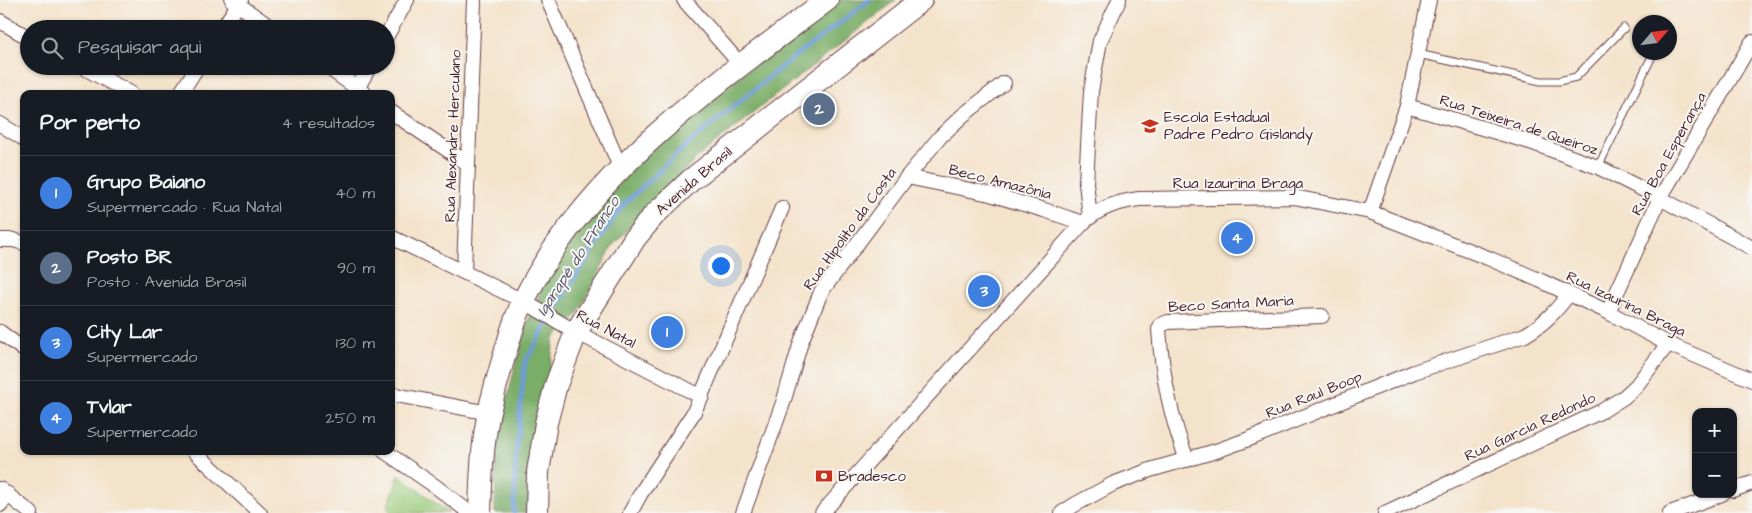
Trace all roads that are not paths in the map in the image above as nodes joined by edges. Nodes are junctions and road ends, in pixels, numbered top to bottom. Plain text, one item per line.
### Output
1 (407, 0) edge
2 (474, 0) edge
3 (548, 0) edge
4 (684, 0) edge
5 (827, 0) edge
6 (921, 0) edge
7 (1119, 0) edge
8 (1429, 0) edge
9 (237, 1) edge
10 (227, 20) edge
11 (261, 20) edge
12 (0, 21) edge
13 (395, 21) edge
14 (1624, 28) dead end
15 (20, 33) edge
16 (1750, 50) edge
17 (1418, 54) junction
18 (1650, 60) edge
19 (741, 65) junction
20 (97, 75) edge
21 (192, 75) edge
22 (337, 75) edge
23 (366, 75) edge
24 (1004, 84) dead end
25 (125, 90) edge
26 (183, 90) edge
27 (356, 90) edge
28 (360, 90) edge
29 (1407, 106) junction
30 (395, 115) edge
31 (0, 124) edge
32 (20, 136) edge
33 (467, 163) junction
34 (1598, 167) junction
35 (621, 168) junction
36 (907, 177) junction
37 (1660, 198) junction
38 (782, 208) dead end
39 (1370, 212) junction
40 (1086, 220) junction
41 (395, 239) edge
42 (0, 240) edge
43 (20, 242) edge
44 (1751, 245) edge
45 (464, 272) junction
46 (1569, 294) junction
47 (529, 305) junction
48 (1608, 312) junction
49 (1322, 316) dead end
50 (568, 327) junction
51 (0, 332) edge
52 (1668, 344) junction
53 (20, 347) edge
54 (1752, 380) edge
55 (395, 395) edge
56 (702, 397) junction
57 (489, 413) junction
58 (198, 455) edge
59 (390, 455) edge
60 (1187, 460) junction
61 (1752, 484) edge
62 (1737, 489) edge
63 (3, 496) edge
64 (1711, 498) edge
65 (31, 513) edge
66 (260, 513) edge
67 (470, 513) edge
68 (480, 513) edge
69 (537, 513) edge
70 (630, 513) edge
71 (743, 513) edge
72 (822, 513) edge
73 (1062, 513) edge
74 (1385, 513) edge
75 (1670, 513) edge

1 - 13 street
2 - 33 street, Rua Alexandre Herculano
3 - 35 street
4 - 19 street
5 - 19 highway
6 - 50 highway, Avenida Brasil
7 - 40 street
8 - 17 street
9 - 10 street
9 - 11 street
12 - 15 street
14 - 17 lane
16 - 37 street, Rua Boa Esperança
17 - 29 street
18 - 34 lane
19 - 35 highway
20 - 25 street
21 - 26 street
22 - 27 street
23 - 28 street
24 - 36 street, Rua Hipolito da Costa
29 - 34 street, Rua Teixeira de Queiroz
29 - 39 street
30 - 33 street
31 - 32 street
33 - 45 street, Rua Alexandre Herculano
34 - 37 street, Rua Teixeira de Queiroz
35 - 47 highway
36 - 40 street, Beco Amazônia
36 - 71 street, Rua Hipolito da Costa
37 - 44 street, Rua Teixeira de Queiroz
37 - 48 street, Rua Boa Esperança
38 - 56 street
39 - 40 street, Rua Izaurina Braga
39 - 46 street, Rua Izaurina Braga
40 - 72 street, Rua Izaurina Braga
41 - 45 street, Rua Natal
42 - 43 street
45 - 47 street, Rua Natal
46 - 48 street, Rua Izaurina Braga
46 - 60 street, Rua Raul Boop
47 - 50 street, Rua Natal
47 - 57 highway
48 - 52 street, Rua Izaurina Braga
49 - 60 street, Beco Santa Maria
50 - 56 street, Rua Natal
50 - 69 highway, Avenida Brasil
51 - 53 street
52 - 54 street, Rua Izaurina Braga
52 - 74 street, Rua Garcia Redondo
55 - 57 street
56 - 70 street
57 - 68 highway
58 - 66 street
59 - 67 street
60 - 73 street, Rua Raul Boop
61 - 62 street
63 - 65 street
64 - 75 street

